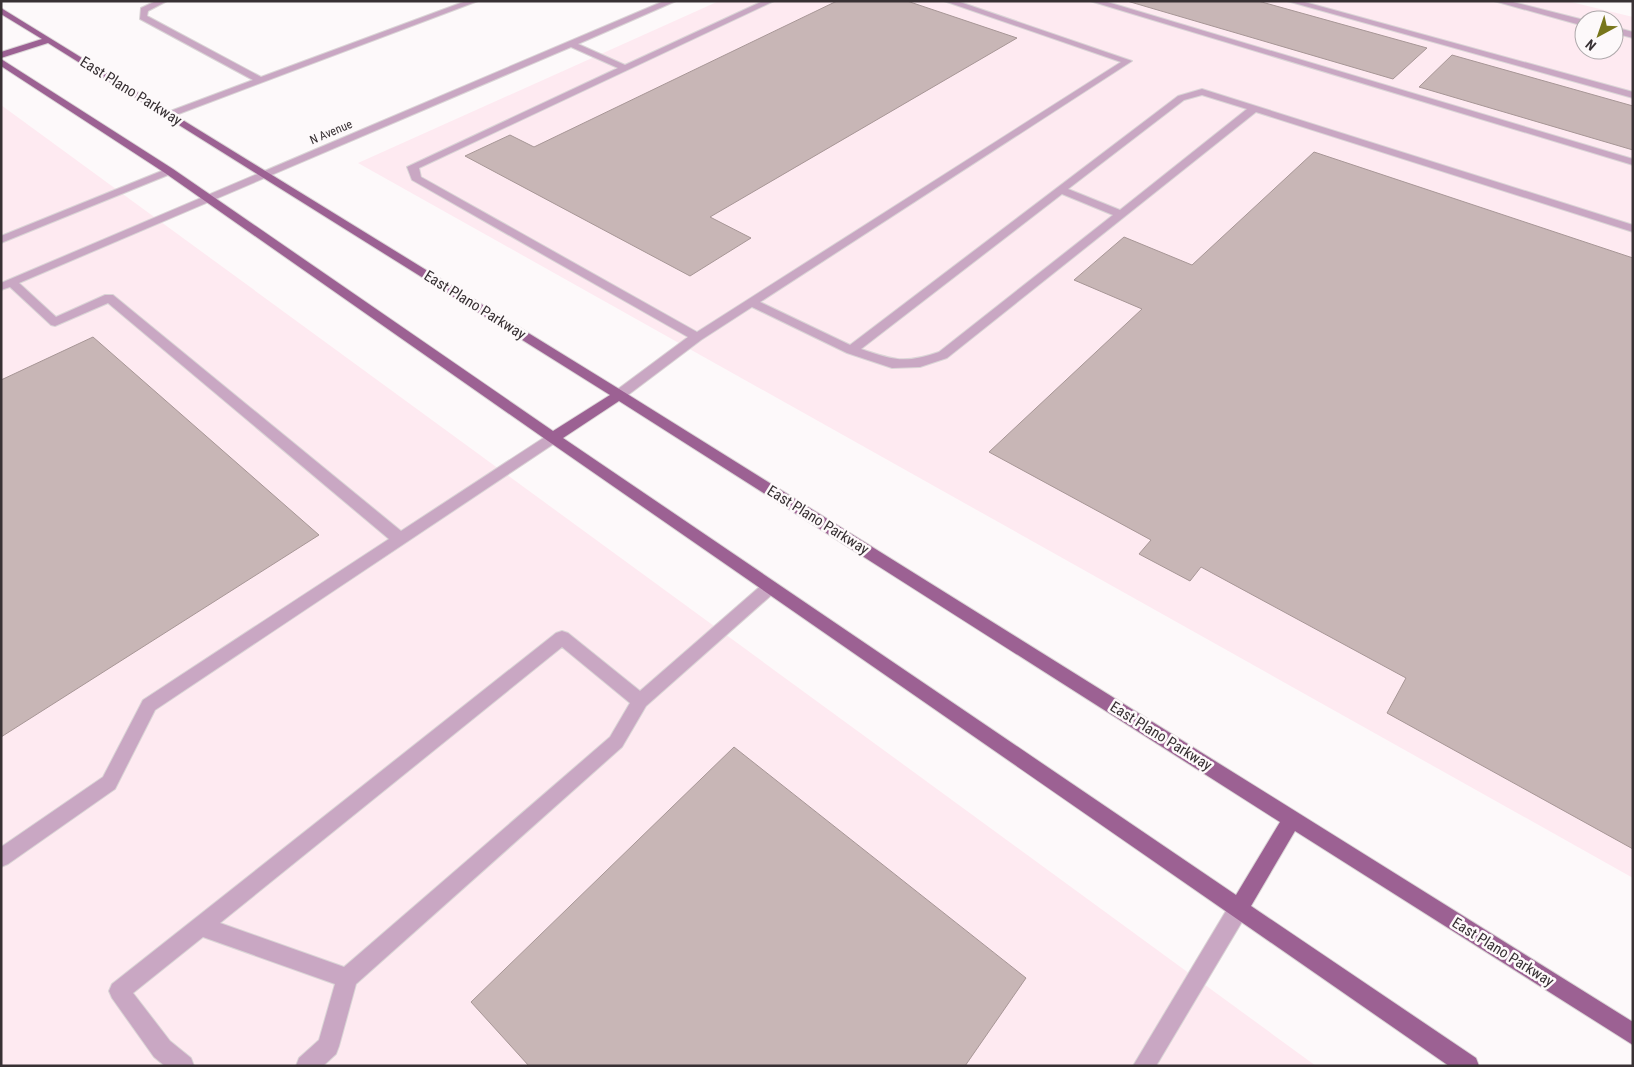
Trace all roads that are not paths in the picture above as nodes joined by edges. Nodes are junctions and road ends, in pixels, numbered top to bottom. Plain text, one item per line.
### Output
1 (162, 1) edge
2 (474, 1) edge
3 (672, 1) edge
4 (770, 1) edge
5 (948, 1) edge
6 (1094, 1) edge
7 (1291, 1) edge
8 (1498, 1) edge
9 (1, 10) edge
10 (1574, 20) edge
11 (49, 40) junction
12 (571, 44) junction
13 (1, 55) edge
14 (1, 62) edge
15 (625, 68) junction
16 (261, 80) junction
17 (1633, 95) edge
18 (1255, 108) junction
19 (168, 115) junction
20 (1633, 162) edge
21 (169, 171) junction
22 (266, 175) junction
23 (1060, 190) junction
24 (208, 200) junction
25 (1121, 214) junction
26 (1633, 229) edge
27 (1, 240) edge
28 (6, 285) edge
29 (753, 303) junction
30 (697, 337) junction
31 (851, 350) junction
32 (619, 395) junction
33 (553, 438) junction
34 (400, 538) junction
35 (770, 587) junction
36 (640, 701) junction
37 (1292, 819) junction
38 (1, 858) edge
39 (1239, 908) junction
40 (201, 926) junction
41 (347, 978) junction
42 (1633, 1034) edge
43 (183, 1066) edge
44 (307, 1066) edge
45 (1144, 1066) edge
46 (1468, 1066) edge

1 - 16 street
2 - 16 street
3 - 12 street, N Avenue
4 - 15 street
5 - 29 street
6 - 20 street
7 - 17 street
8 - 10 street
9 - 11 main road, East Plano Parkway
11 - 13 main road
11 - 19 main road, East Plano Parkway
12 - 15 street
12 - 22 street, N Avenue
14 - 21 main road
15 - 30 street
16 - 19 street
18 - 23 street
18 - 25 street
18 - 26 street
19 - 22 main road, East Plano Parkway
21 - 24 main road
21 - 27 street
22 - 24 street, N Avenue
22 - 32 main road, East Plano Parkway
23 - 25 street
23 - 31 street
24 - 28 street, N Avenue
24 - 33 main road
25 - 31 street
28 - 34 street
29 - 30 street
29 - 31 street
30 - 32 street
32 - 33 main road
32 - 37 main road, East Plano Parkway
33 - 34 street
33 - 35 main road
34 - 38 street
35 - 36 street
35 - 39 main road
36 - 40 street
36 - 41 street
37 - 39 main road
37 - 42 main road, East Plano Parkway
39 - 45 street
39 - 46 main road
40 - 41 street
40 - 43 street
41 - 44 street

